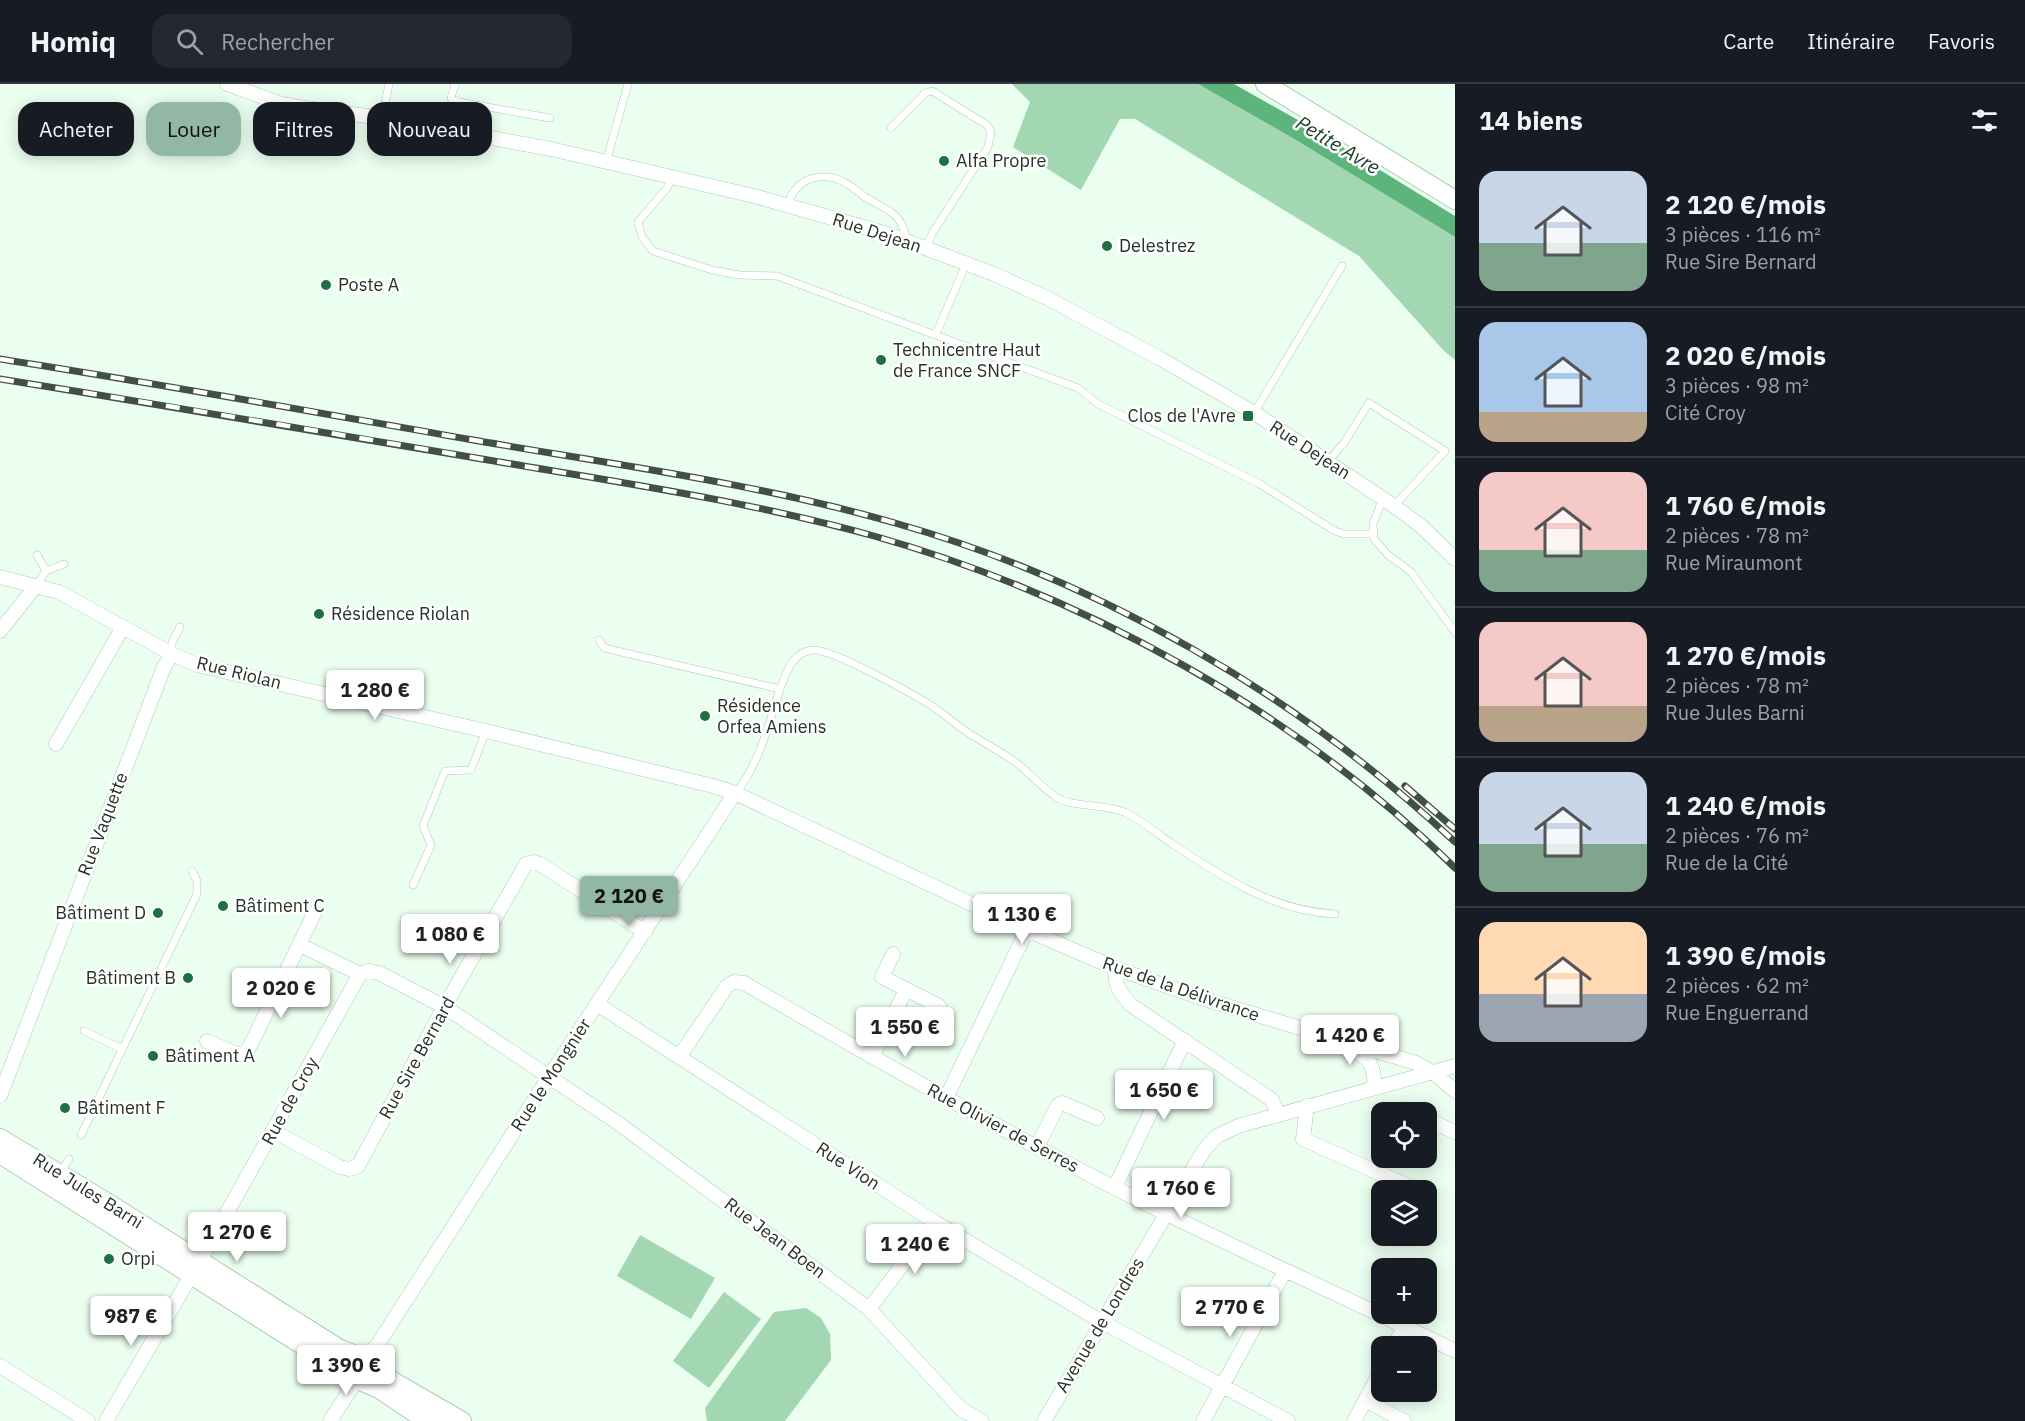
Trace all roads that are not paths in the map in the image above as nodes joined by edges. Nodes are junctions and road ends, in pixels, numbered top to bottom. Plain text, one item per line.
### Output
1 (227, 84) edge
2 (389, 84) edge
3 (455, 84) edge
4 (628, 84) edge
5 (1265, 84) edge
6 (385, 102) edge
7 (367, 116) edge
8 (550, 118) dead end
9 (891, 128) dead end
10 (492, 138) edge
11 (606, 162) junction
12 (673, 176) junction
13 (1455, 200) edge
14 (787, 205) junction
15 (907, 241) junction
16 (926, 248) junction
17 (966, 264) junction
18 (1342, 266) dead end
19 (936, 334) junction
20 (1254, 413) junction
21 (1328, 461) junction
22 (1389, 502) junction
23 (1374, 534) junction
24 (37, 555) dead end
25 (1455, 559) edge
26 (64, 564) dead end
27 (46, 571) junction
28 (0, 578) edge
29 (36, 586) junction
30 (123, 627) junction
31 (180, 627) dead end
32 (0, 631) edge
33 (1455, 632) edge
34 (598, 640) dead end
35 (172, 654) junction
36 (780, 689) junction
37 (486, 731) junction
38 (56, 744) dead end
39 (735, 793) junction
40 (192, 871) dead end
41 (413, 885) dead end
42 (315, 912) dead end
43 (1335, 914) dead end
44 (1027, 930) junction
45 (645, 932) junction
46 (300, 945) junction
47 (893, 954) dead end
48 (1115, 968) junction
49 (360, 974) junction
50 (906, 990) junction
51 (597, 1004) junction
52 (939, 1006) dead end
53 (445, 1007) junction
54 (84, 1031) dead end
55 (1185, 1040) junction
56 (1335, 1040) junction
57 (207, 1041) dead end
58 (122, 1049) junction
59 (679, 1057) junction
60 (872, 1057) junction
61 (1455, 1066) edge
62 (1434, 1073) junction
63 (549, 1077) junction
64 (1375, 1087) junction
65 (1455, 1091) edge
66 (0, 1096) edge
67 (946, 1098) junction
68 (1307, 1106) junction
69 (1278, 1114) junction
70 (1097, 1118) dead end
71 (1437, 1124) edge
72 (273, 1131) junction
73 (1455, 1132) edge
74 (81, 1135) dead end
75 (0, 1138) edge
76 (0, 1146) edge
77 (1037, 1147) junction
78 (0, 1154) edge
79 (1394, 1180) edge
80 (1115, 1187) junction
81 (105, 1202) junction
82 (88, 1209) junction
83 (1167, 1213) junction
84 (935, 1222) junction
85 (196, 1268) junction
86 (1285, 1271) junction
87 (869, 1309) junction
88 (1102, 1322) junction
89 (1405, 1326) junction
90 (1399, 1336) edge
91 (1455, 1351) edge
92 (0, 1366) edge
93 (361, 1369) junction
94 (1222, 1386) junction
95 (1371, 1389) edge
96 (1365, 1400) junction
97 (88, 1421) edge
98 (106, 1421) edge
99 (330, 1421) edge
100 (427, 1421) edge
101 (442, 1421) edge
102 (462, 1421) edge
103 (982, 1421) edge
104 (1044, 1421) edge
105 (1203, 1421) edge
106 (1288, 1421) edge
107 (1354, 1421) edge
108 (1404, 1421) edge

1 - 7 street, Rue Dejean
2 - 6 lane
3 - 8 lane
4 - 11 lane
5 - 13 main road
9 - 16 lane
10 - 11 street, Rue Dejean
11 - 12 street, Rue Dejean
12 - 14 street, Rue Dejean
12 - 19 lane
14 - 15 street, Rue Dejean
14 - 15 lane
15 - 16 street, Rue Dejean
16 - 17 street, Rue Dejean
17 - 19 lane
17 - 20 street, Rue Dejean
18 - 20 lane
19 - 23 lane
20 - 21 street, Rue Dejean
21 - 22 street, Rue Dejean
21 - 22 lane
22 - 23 lane
22 - 25 street, Rue Dejean
23 - 33 lane
24 - 27 lane
26 - 27 lane
27 - 29 lane
28 - 29 street, Rue Riolan
29 - 30 street, Rue Riolan
29 - 32 street
30 - 35 street, Rue Riolan
30 - 38 street
31 - 35 lane
34 - 36 lane
35 - 37 street, Rue Riolan
35 - 66 street, Rue Vaquette
36 - 39 lane
36 - 43 lane
37 - 39 street, Rue Riolan
37 - 41 lane
39 - 44 street, Rue de la Délivrance
39 - 45 street, Rue le Mongnier
40 - 58 lane
42 - 46 street
44 - 48 street, Rue de la Délivrance
44 - 67 street
45 - 51 street, Rue le Mongnier
45 - 53 street, Rue Sire Bernard
46 - 49 street
46 - 57 street
47 - 50 street
48 - 55 street
48 - 56 street, Rue de la Délivrance
49 - 53 street
49 - 72 street, Rue de Croy
50 - 52 street
50 - 60 street
51 - 59 street, Rue Vion
51 - 63 street, Rue le Mongnier
53 - 63 street
53 - 72 street, Rue Sire Bernard
54 - 58 lane
55 - 69 street
55 - 80 street
56 - 62 street, Rue de la Délivrance
56 - 64 street, Rue de la Délivrance
58 - 74 lane
59 - 60 street, Rue Olivier de Serres
59 - 84 street, Rue Vion
60 - 67 street, Rue Olivier de Serres
61 - 62 street, Avenue de Londres
62 - 64 street, Avenue de Londres
62 - 65 street, Rue de la Délivrance
63 - 87 street, Rue Jean Boen
63 - 93 street, Rue le Mongnier
64 - 68 street, Avenue de Londres
67 - 77 street, Rue Olivier de Serres
68 - 69 street, Avenue de Londres
68 - 79 street
69 - 83 street, Avenue de Londres
70 - 77 street
71 - 73 street
72 - 85 street, Rue de Croy
75 - 81 main road, Rue Jules Barni
76 - 81 lane
77 - 80 street, Rue Olivier de Serres
78 - 82 main road, Rue Jules Barni
80 - 83 street, Rue Olivier de Serres
81 - 85 main road, Rue Jules Barni
82 - 85 main road, Rue Jules Barni
82 - 93 lane
83 - 86 street, Rue Olivier de Serres
83 - 88 street, Avenue de Londres
84 - 87 street
84 - 88 street, Rue Vion
85 - 93 main road, Rue Jules Barni
85 - 98 street, Rue de Croy
86 - 89 street, Rue Olivier de Serres
86 - 94 street
87 - 103 street, Rue Jean Boen
88 - 94 street, Rue Vion
88 - 104 street, Avenue de Londres
89 - 90 street
89 - 91 street, Rue Olivier de Serres
92 - 97 street
93 - 99 street, Rue le Mongnier
93 - 100 main road, Rue Jules Barni
93 - 101 lane
93 - 102 main road, Rue Jules Barni
94 - 105 street
94 - 106 street, Rue Vion
95 - 96 street
96 - 107 street
96 - 108 street

